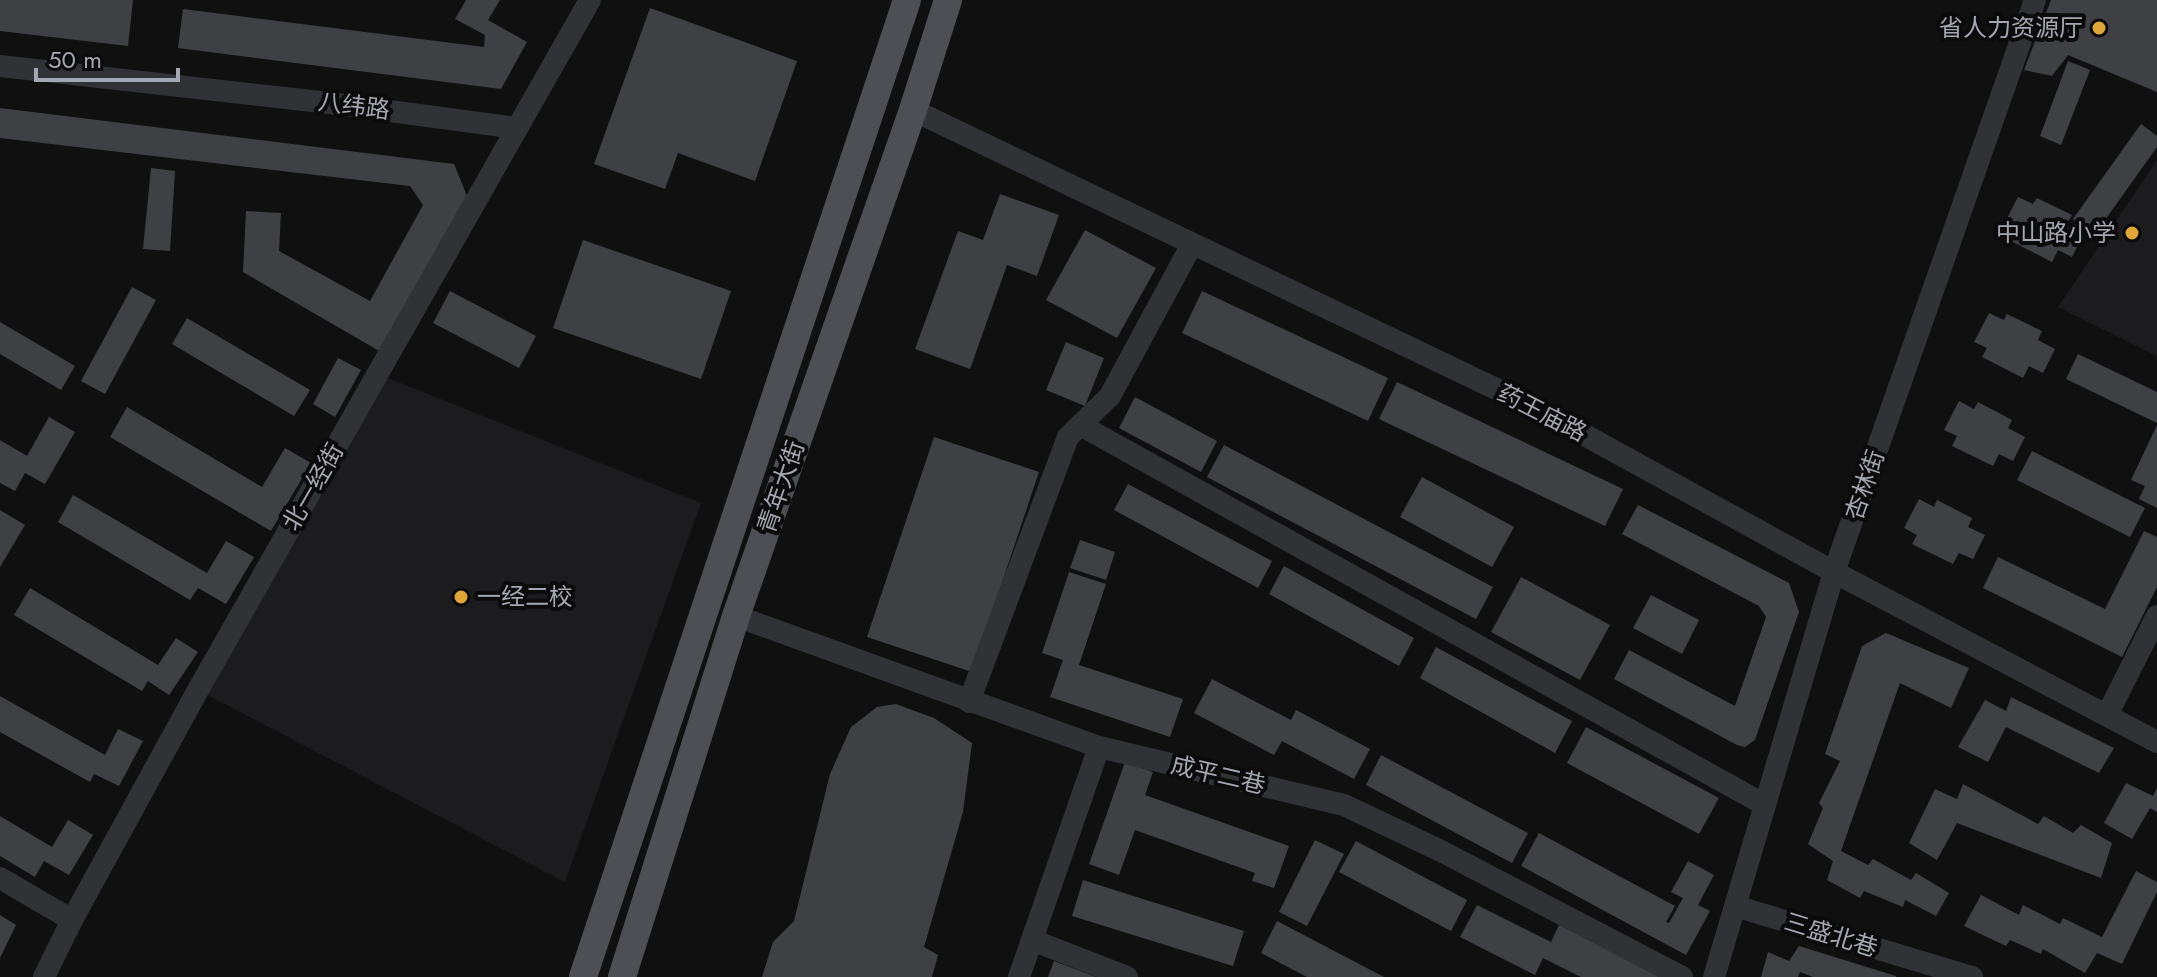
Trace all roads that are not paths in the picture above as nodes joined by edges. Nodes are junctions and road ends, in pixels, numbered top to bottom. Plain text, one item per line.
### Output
1 (590, 0) edge
2 (907, 0) edge
3 (948, 0) edge
4 (2035, 0) edge
5 (0, 66) edge
6 (913, 110) junction
7 (517, 128) junction
8 (1192, 244) junction
9 (1080, 425) junction
10 (1834, 572) junction
11 (736, 616) junction
12 (2157, 616) edge
13 (969, 702) junction
14 (2107, 715) junction
15 (2157, 742) edge
16 (1099, 747) junction
17 (1765, 805) junction
18 (0, 878) edge
19 (1735, 906) junction
20 (72, 920) junction
21 (1032, 940) junction
22 (44, 977) edge
23 (583, 977) edge
24 (622, 977) edge
25 (1019, 977) edge
26 (1127, 977) edge
27 (1682, 977) edge
28 (1714, 977) edge
29 (1972, 977) edge

1 - 7 street, 北一经街
2 - 23 main road, 青年大街
3 - 6 main road, 青年大街
4 - 10 street, 杏林街
5 - 7 street, 八纬路
6 - 8 street, 药王庙路
6 - 11 main road, 青年大街
7 - 20 street, 北一经街
8 - 9 street
8 - 10 street, 药王庙路
9 - 13 street
9 - 17 street
10 - 14 street, 药王庙路
10 - 17 street, 杏林街
11 - 13 street, 成平二巷
11 - 24 main road, 青年大街
12 - 14 street
13 - 16 street, 成平二巷
14 - 15 street, 药王庙路
16 - 21 street
16 - 27 street, 成平二巷
17 - 19 street, 杏林街
18 - 20 street
19 - 28 street, 杏林街
19 - 29 street, 三盛北巷
20 - 22 street, 北一经街
21 - 25 street
21 - 26 street

